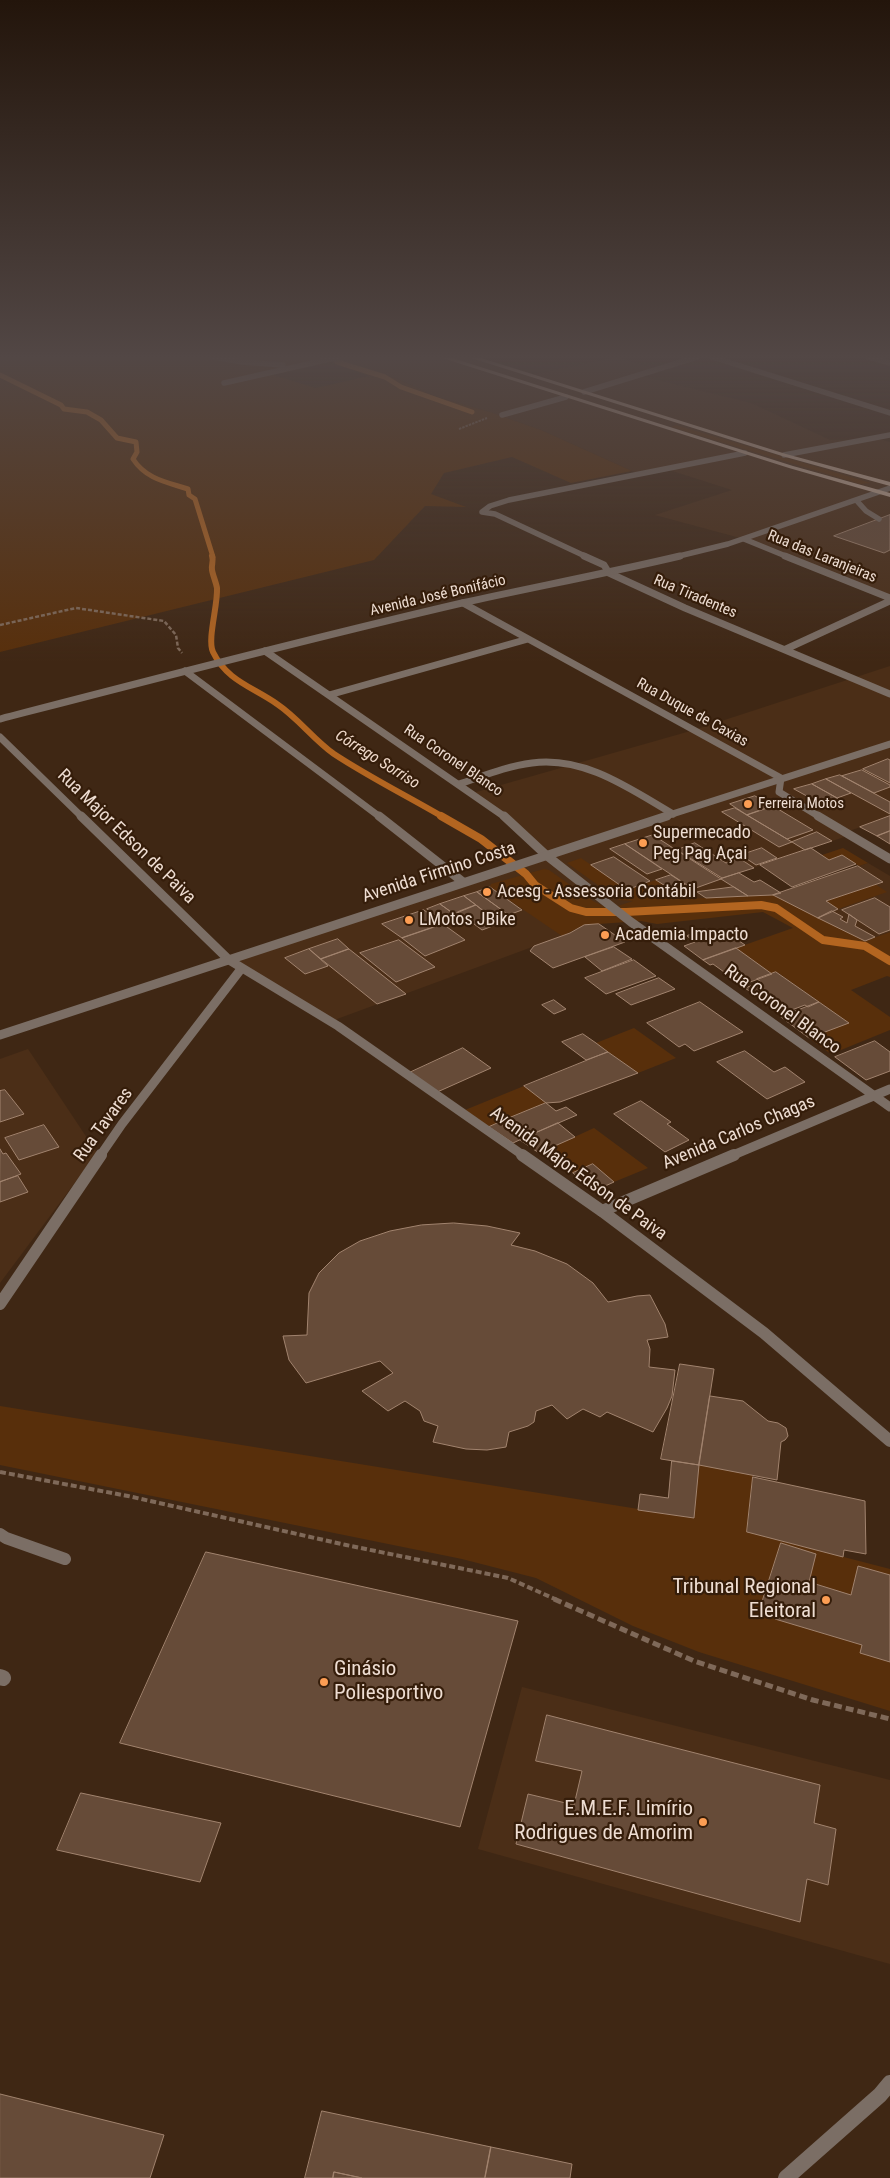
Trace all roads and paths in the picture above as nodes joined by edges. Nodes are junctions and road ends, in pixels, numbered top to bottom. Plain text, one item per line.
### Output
1 (717, 459) edge
2 (764, 459) edge
3 (797, 459) edge
4 (890, 484) edge
5 (890, 488) edge
6 (879, 492) junction
7 (890, 495) edge
8 (857, 501) junction
9 (879, 519) dead end
10 (744, 539) junction
11 (609, 573) junction
12 (890, 600) edge
13 (463, 603) junction
14 (0, 625) edge
15 (528, 639) junction
16 (786, 649) junction
17 (265, 651) junction
18 (196, 668) junction
19 (184, 671) junction
20 (890, 694) edge
21 (329, 695) junction
22 (0, 719) edge
23 (0, 737) edge
24 (890, 744) edge
25 (781, 778) junction
26 (459, 784) junction
27 (673, 814) junction
28 (546, 855) junction
29 (890, 859) edge
30 (463, 882) junction
31 (229, 960) junction
32 (241, 969) junction
33 (0, 1035) edge
34 (890, 1089) edge
35 (872, 1096) junction
36 (890, 1107) edge
37 (602, 1211) junction
38 (0, 1304) edge
39 (890, 1441) edge
40 (0, 1472) edge
41 (0, 1534) edge
42 (66, 1559) dead end
43 (890, 1719) edge
44 (890, 2083) edge
45 (786, 2178) edge

1 - 11 street, Rua Tiradentes
2 - 6 main road
3 - 4 main road
5 - 6 street, Avenida José Bonifácio
6 - 7 main road
6 - 8 street, Avenida José Bonifácio
8 - 9 street
8 - 10 street, Avenida José Bonifácio
10 - 11 street, Avenida José Bonifácio
10 - 12 street, Rua das Laranjeiras
11 - 13 street, Avenida José Bonifácio
11 - 16 street, Rua Tiradentes
12 - 16 street
13 - 15 street, Rua Duque de Caxias
13 - 17 street, Avenida José Bonifácio
14 - 18 path
15 - 21 street
15 - 25 street, Rua Duque de Caxias
16 - 20 street, Rua Tiradentes
17 - 18 street, Avenida José Bonifácio
17 - 21 street, Rua Coronel Blanco
18 - 19 street, Avenida José Bonifácio
19 - 22 street, Avenida José Bonifácio
19 - 30 street
21 - 26 street, Rua Coronel Blanco
23 - 31 street, Rua Major Edson de Paiva
24 - 25 street, Avenida Firmino Costa
25 - 27 street, Avenida Firmino Costa
25 - 29 street
26 - 27 street
26 - 28 street, Rua Coronel Blanco
27 - 28 street, Avenida Firmino Costa
28 - 30 street, Avenida Firmino Costa
28 - 35 street, Rua Coronel Blanco
30 - 31 street, Avenida Firmino Costa
31 - 32 street, Avenida Major Edson de Paiva
31 - 33 street, Avenida Firmino Costa
32 - 37 street, Avenida Major Edson de Paiva
32 - 38 street, Rua Tavares
34 - 35 street, Avenida Carlos Chagas
35 - 36 street, Rua Coronel Blanco
35 - 37 street, Avenida Carlos Chagas
37 - 39 street, Avenida Major Edson de Paiva
40 - 43 path
41 - 42 street
44 - 45 street

